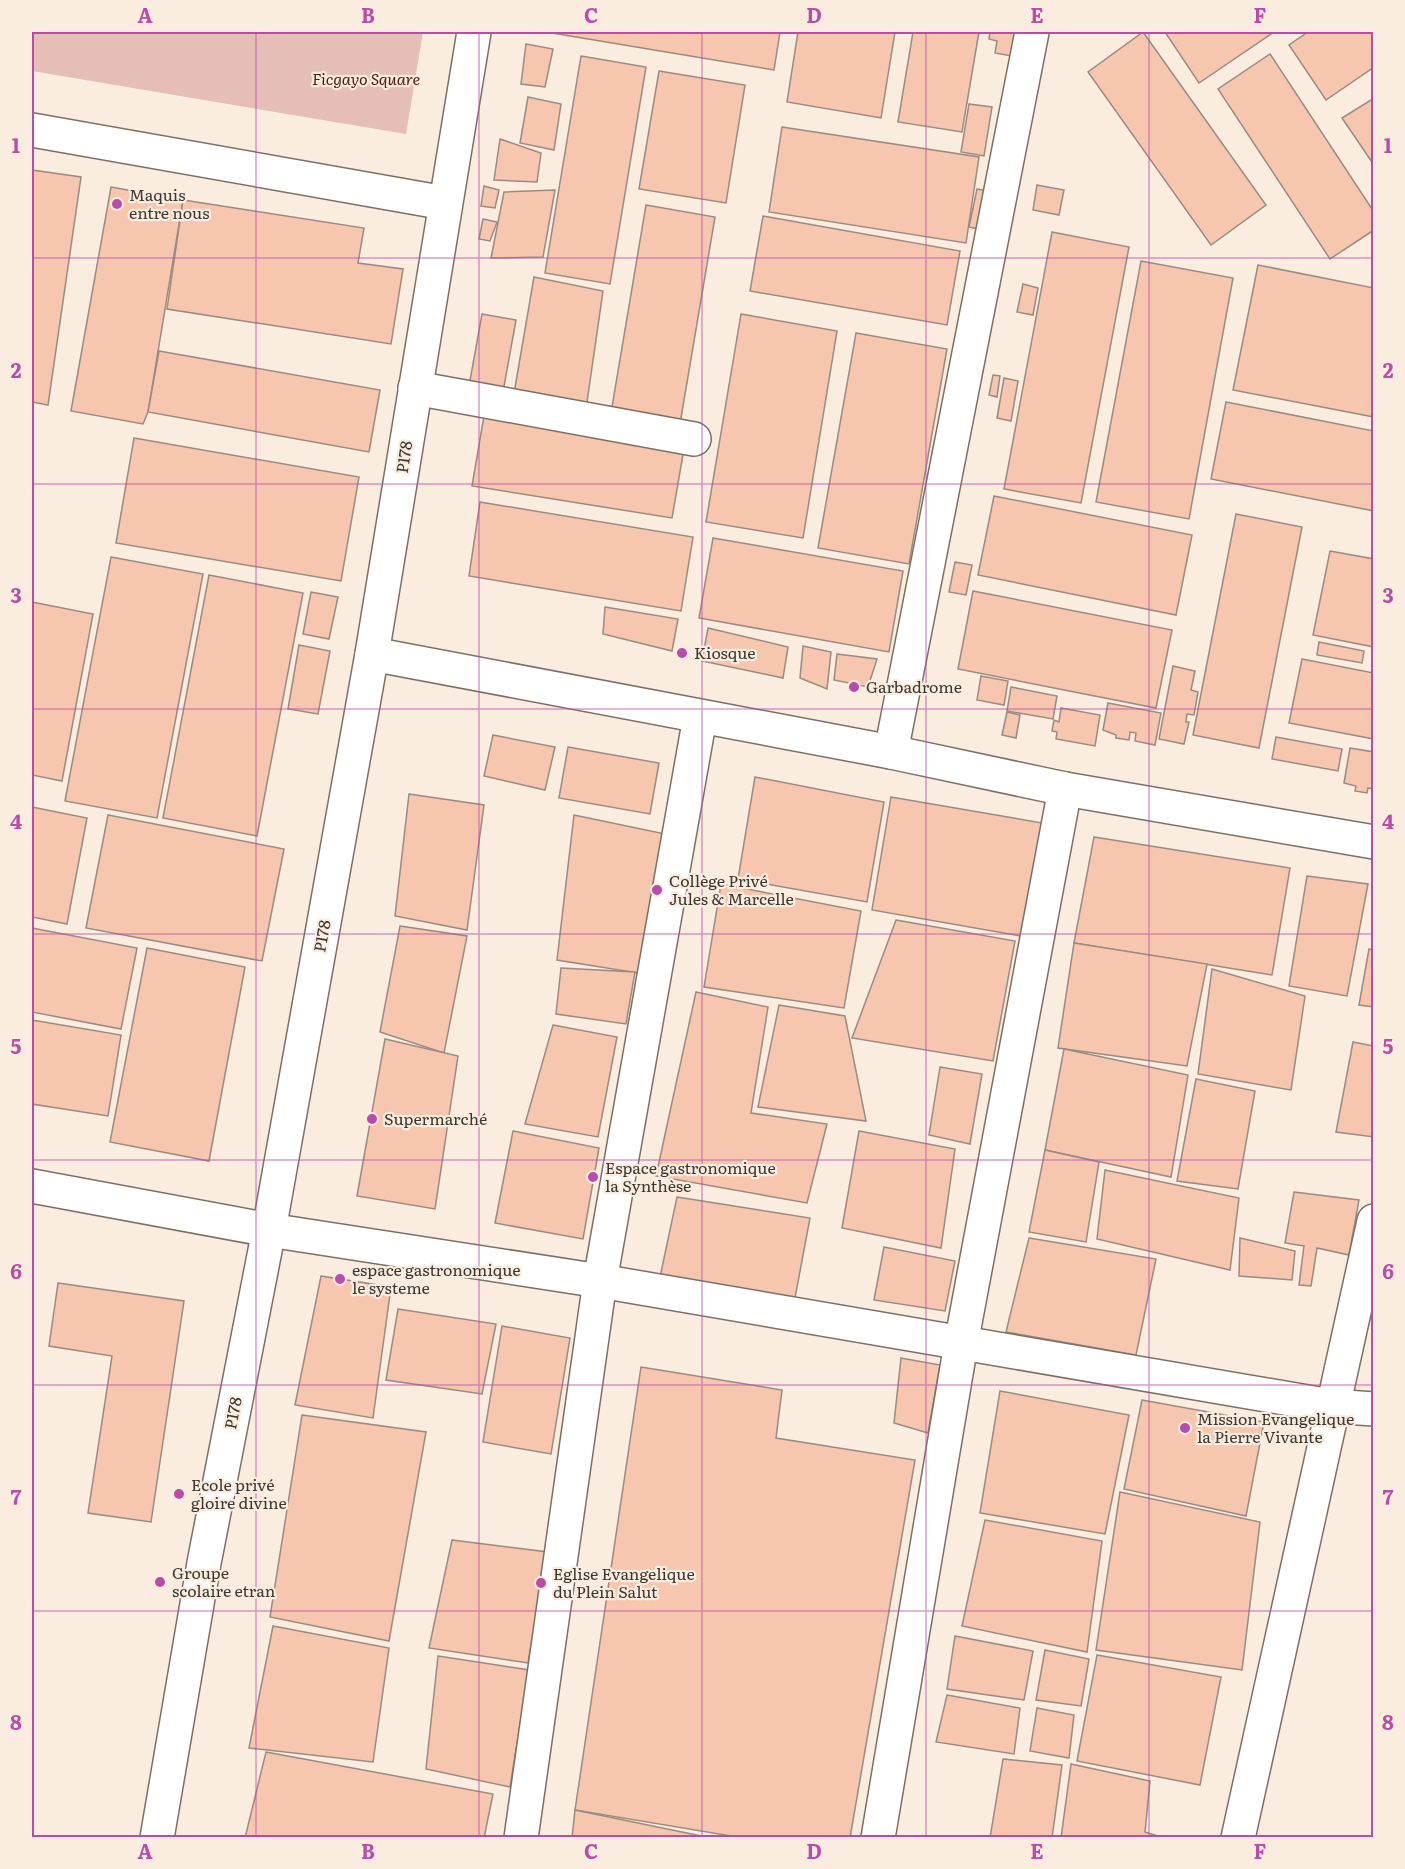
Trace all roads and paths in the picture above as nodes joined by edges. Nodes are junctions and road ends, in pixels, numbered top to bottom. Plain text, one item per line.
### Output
1 (474, 32) edge
2 (1032, 32) edge
3 (32, 130) edge
4 (445, 203) junction
5 (415, 388) junction
6 (694, 439) dead end
7 (372, 654) junction
8 (700, 717) junction
9 (891, 752) junction
10 (1065, 789) junction
11 (1374, 842) edge
12 (32, 1186) edge
13 (1374, 1221) edge
14 (269, 1230) junction
15 (600, 1281) junction
16 (961, 1344) junction
17 (1331, 1406) junction
18 (1374, 1409) edge
19 (157, 1838) edge
20 (520, 1838) edge
21 (878, 1838) edge
22 (1238, 1838) edge

1 - 4 street, P178
2 - 9 street
3 - 4 street
4 - 5 street, P178
5 - 6 street
5 - 7 street, P178
7 - 8 street
7 - 14 street, P178
8 - 9 street
8 - 15 street
9 - 10 street
10 - 11 street
10 - 16 street
12 - 14 street
13 - 17 street
14 - 15 street
14 - 19 street, P178
15 - 16 street
15 - 20 street
16 - 17 street
16 - 21 street
17 - 18 street
17 - 22 street

